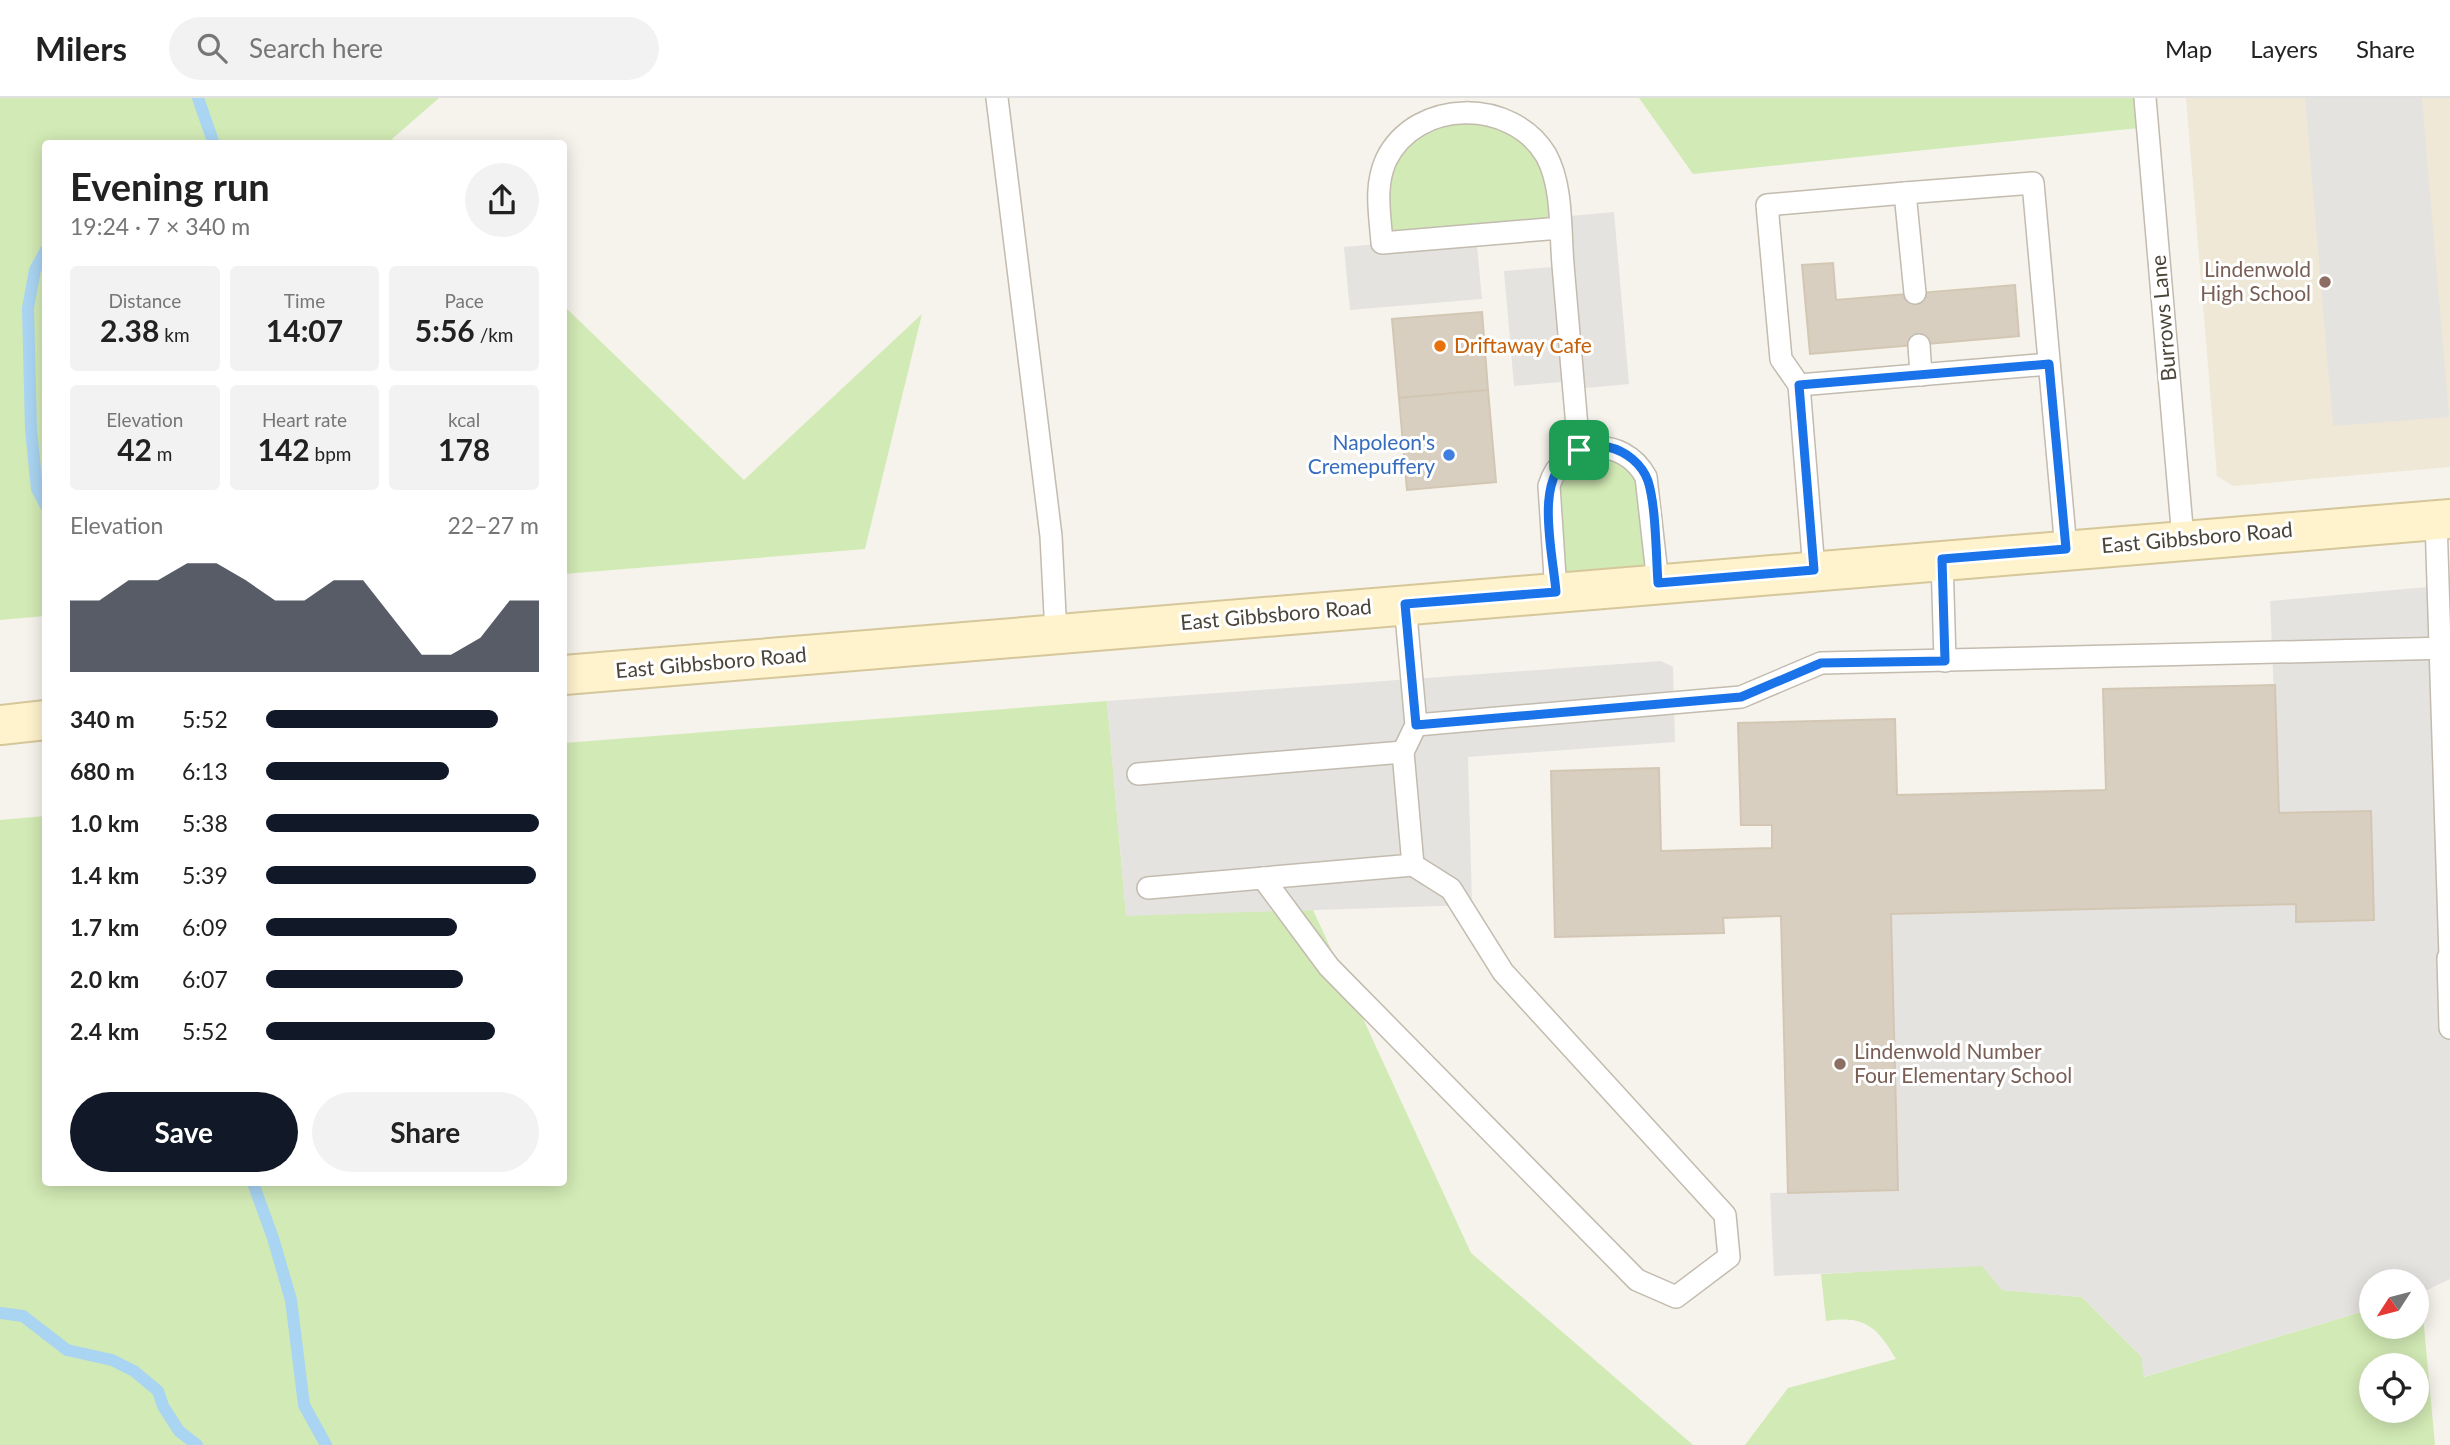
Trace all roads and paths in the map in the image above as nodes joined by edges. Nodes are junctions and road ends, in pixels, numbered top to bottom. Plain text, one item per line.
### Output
1 (997, 98) edge
2 (2145, 98) edge
3 (1905, 193) junction
4 (1560, 228) junction
5 (1915, 293) dead end
6 (1919, 345) dead end
7 (2049, 364) junction
8 (1921, 375) junction
9 (1799, 385) junction
10 (1579, 450) junction
11 (2443, 519) edge
12 (2183, 539) junction
13 (2066, 549) junction
14 (1942, 559) junction
15 (1814, 570) junction
16 (1658, 583) junction
17 (1556, 592) junction
18 (1405, 604) junction
19 (1056, 634) junction
20 (2445, 648) edge
21 (1945, 661) junction
22 (567, 675) edge
23 (42, 720) edge
24 (0, 725) edge
25 (1416, 725) junction
26 (1403, 752) junction
27 (1138, 774) dead end
28 (1413, 865) junction
29 (1263, 878) junction
30 (1148, 888) dead end
31 (2449, 957) edge
32 (2450, 1028) edge

1 - 19 lane
2 - 12 lane, Burrows Lane
3 - 5 lane
3 - 7 lane
3 - 9 lane
4 - 4 lane
4 - 10 lane
6 - 8 lane
7 - 8 lane
7 - 13 lane
8 - 9 lane
9 - 15 lane
10 - 16 lane
10 - 17 lane
11 - 12 main road, East Gibbsboro Road
11 - 20 lane
12 - 13 main road, East Gibbsboro Road
13 - 14 main road, East Gibbsboro Road
14 - 15 main road, East Gibbsboro Road
14 - 21 lane
15 - 16 main road, East Gibbsboro Road
16 - 17 main road, East Gibbsboro Road
17 - 18 main road, East Gibbsboro Road
18 - 19 main road, East Gibbsboro Road
18 - 25 lane
19 - 22 main road, East Gibbsboro Road
20 - 21 lane
20 - 31 lane
21 - 25 lane
23 - 24 main road
25 - 26 lane
26 - 27 lane
26 - 28 lane
28 - 29 lane
28 - 29 lane
29 - 30 lane
31 - 32 lane

